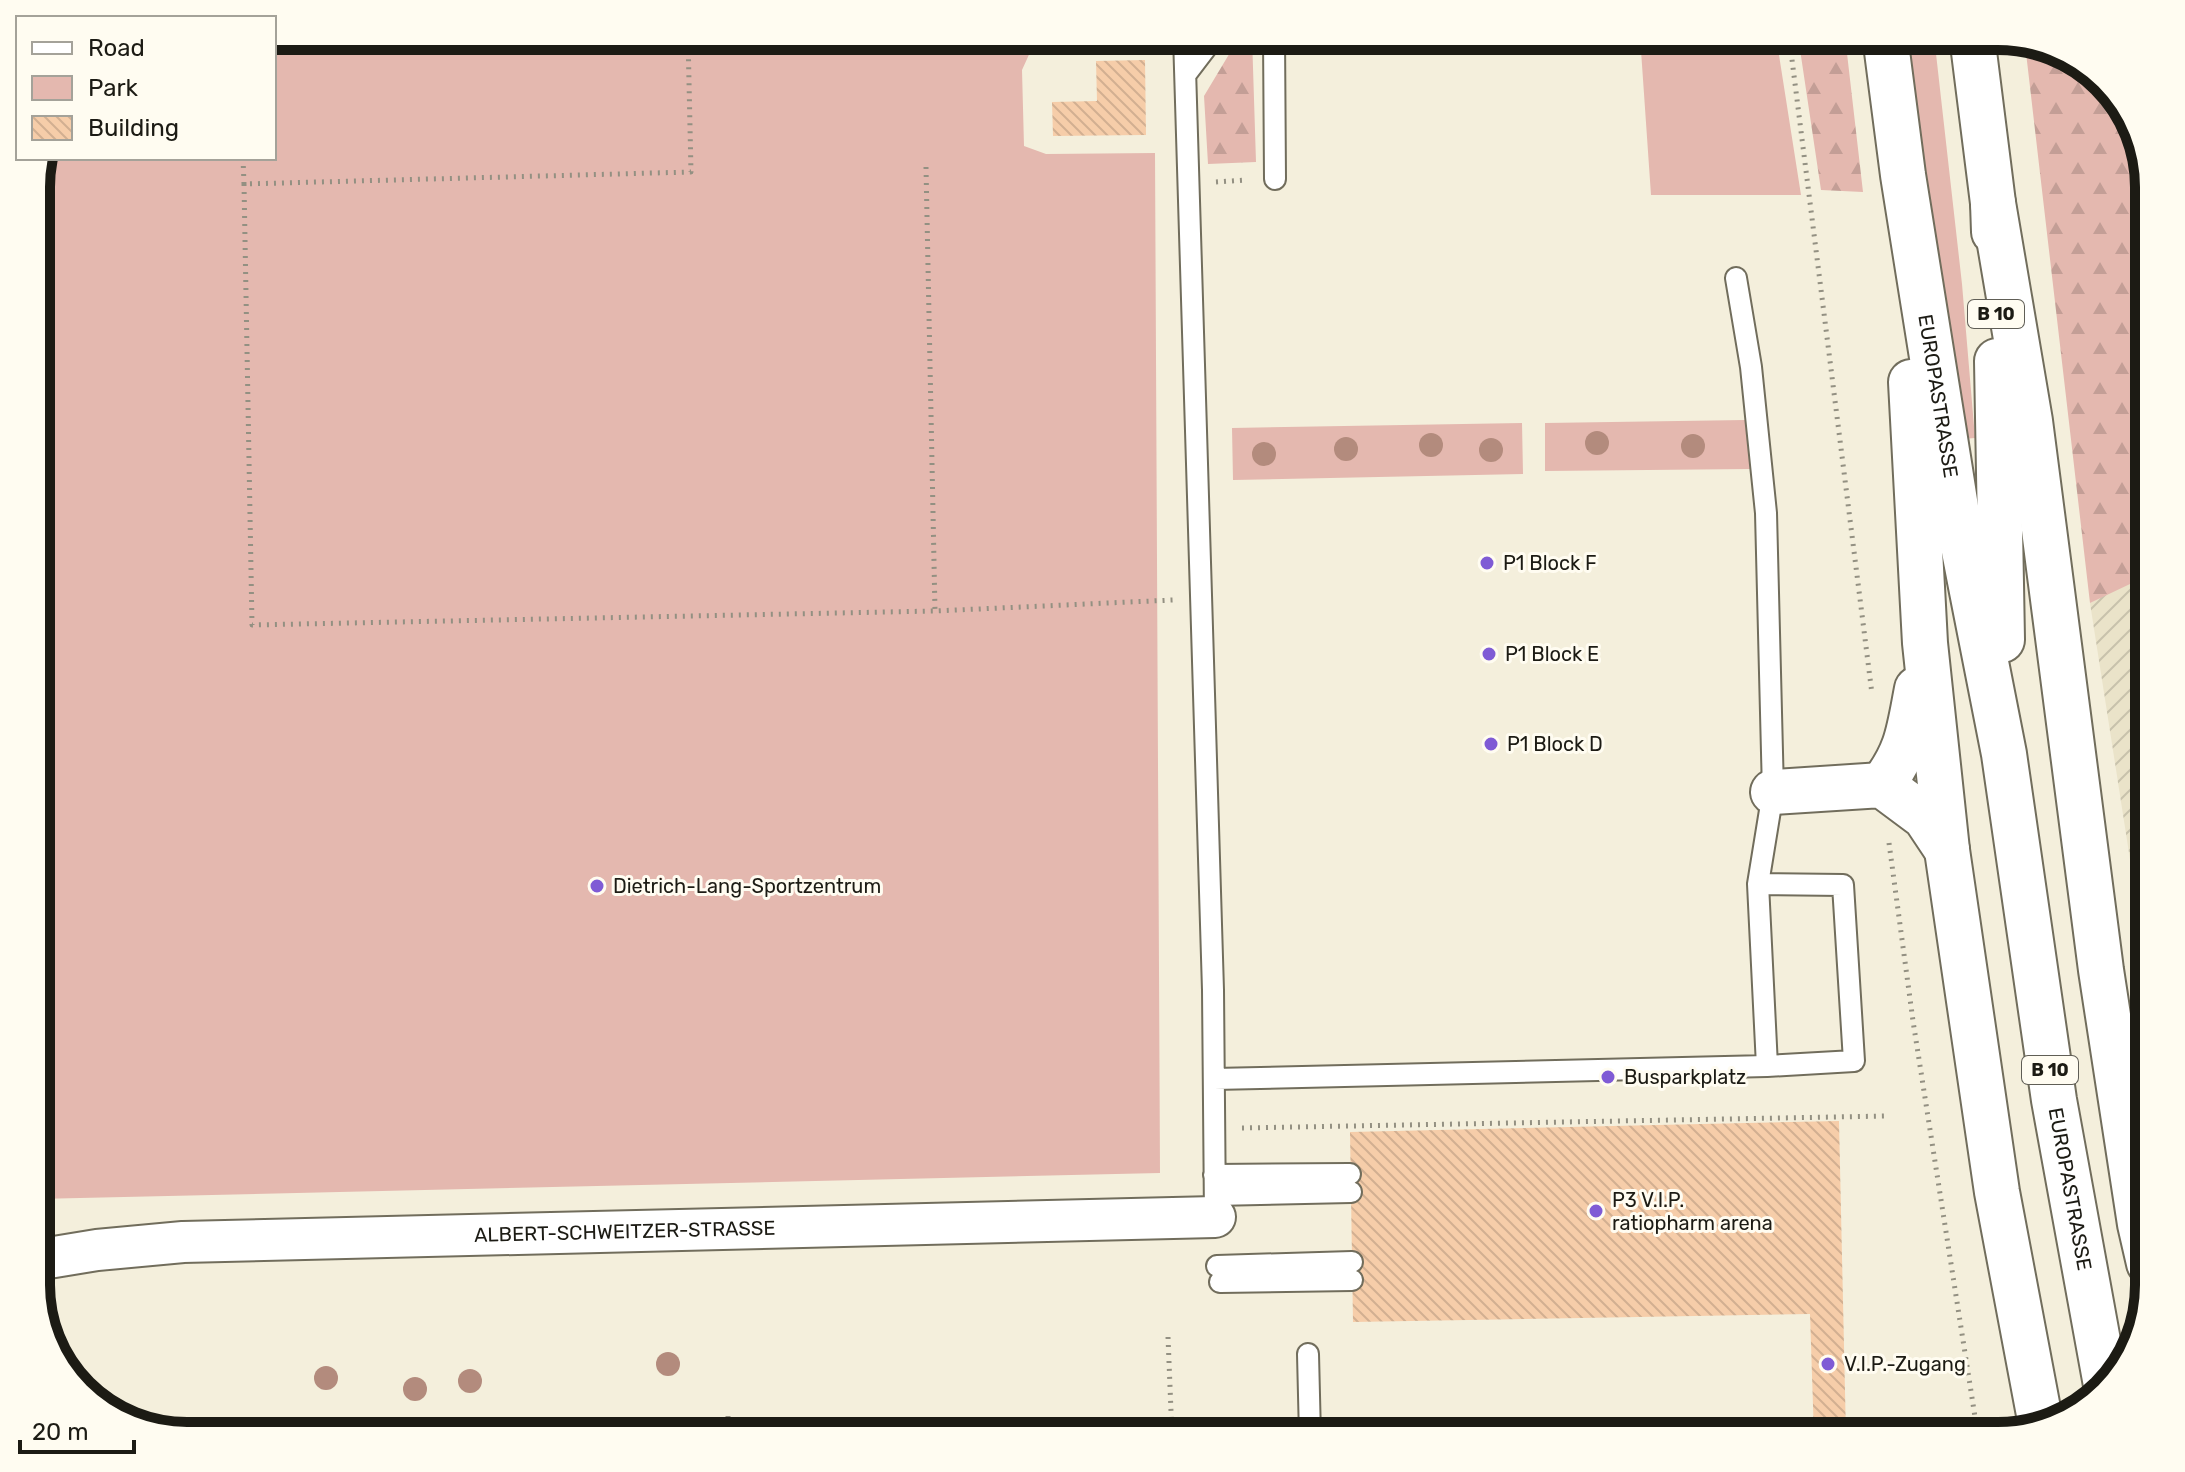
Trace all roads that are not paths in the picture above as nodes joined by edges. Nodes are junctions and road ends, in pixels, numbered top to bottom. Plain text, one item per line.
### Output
1 (1185, 50) edge
2 (1204, 50) edge
3 (1274, 50) edge
4 (1887, 50) edge
5 (1974, 50) edge
6 (1186, 74) junction
7 (1903, 175) junction
8 (1275, 179) road end
9 (1993, 203) junction
10 (1736, 278) dead end
11 (1925, 643) junction
12 (2004, 754) junction
13 (1882, 785) junction
14 (1773, 792) junction
15 (1947, 850) junction
16 (1758, 884) junction
17 (1767, 1066) junction
18 (1214, 1079) junction
19 (2135, 1191) edge
20 (1215, 1195) junction
21 (50, 1258) edge
22 (1219, 1274) joint
23 (1308, 1354) dead end
24 (2104, 1372) edge
25 (2039, 1415) edge
26 (1310, 1422) edge

1 - 6 lane
2 - 6 lane
3 - 8 lane
4 - 7 main road, EUROPASTRASSE / B 10
5 - 9 main road, EUROPASTRASSE / B 10
6 - 18 lane
7 - 11 main road
7 - 12 main road, EUROPASTRASSE / B 10
9 - 12 main road, EUROPASTRASSE / B 10
9 - 19 main road
10 - 14 lane
11 - 13 main road
11 - 15 main road
12 - 24 main road, EUROPASTRASSE / B 10
13 - 14 main road
13 - 15 main road
14 - 16 lane
15 - 25 main road
16 - 17 lane
16 - 17 lane
17 - 18 lane
18 - 20 lane
20 - 20 lane
20 - 21 street, ALBERT-SCHWEITZER-STRASSE
22 - 22 lane
23 - 26 lane

